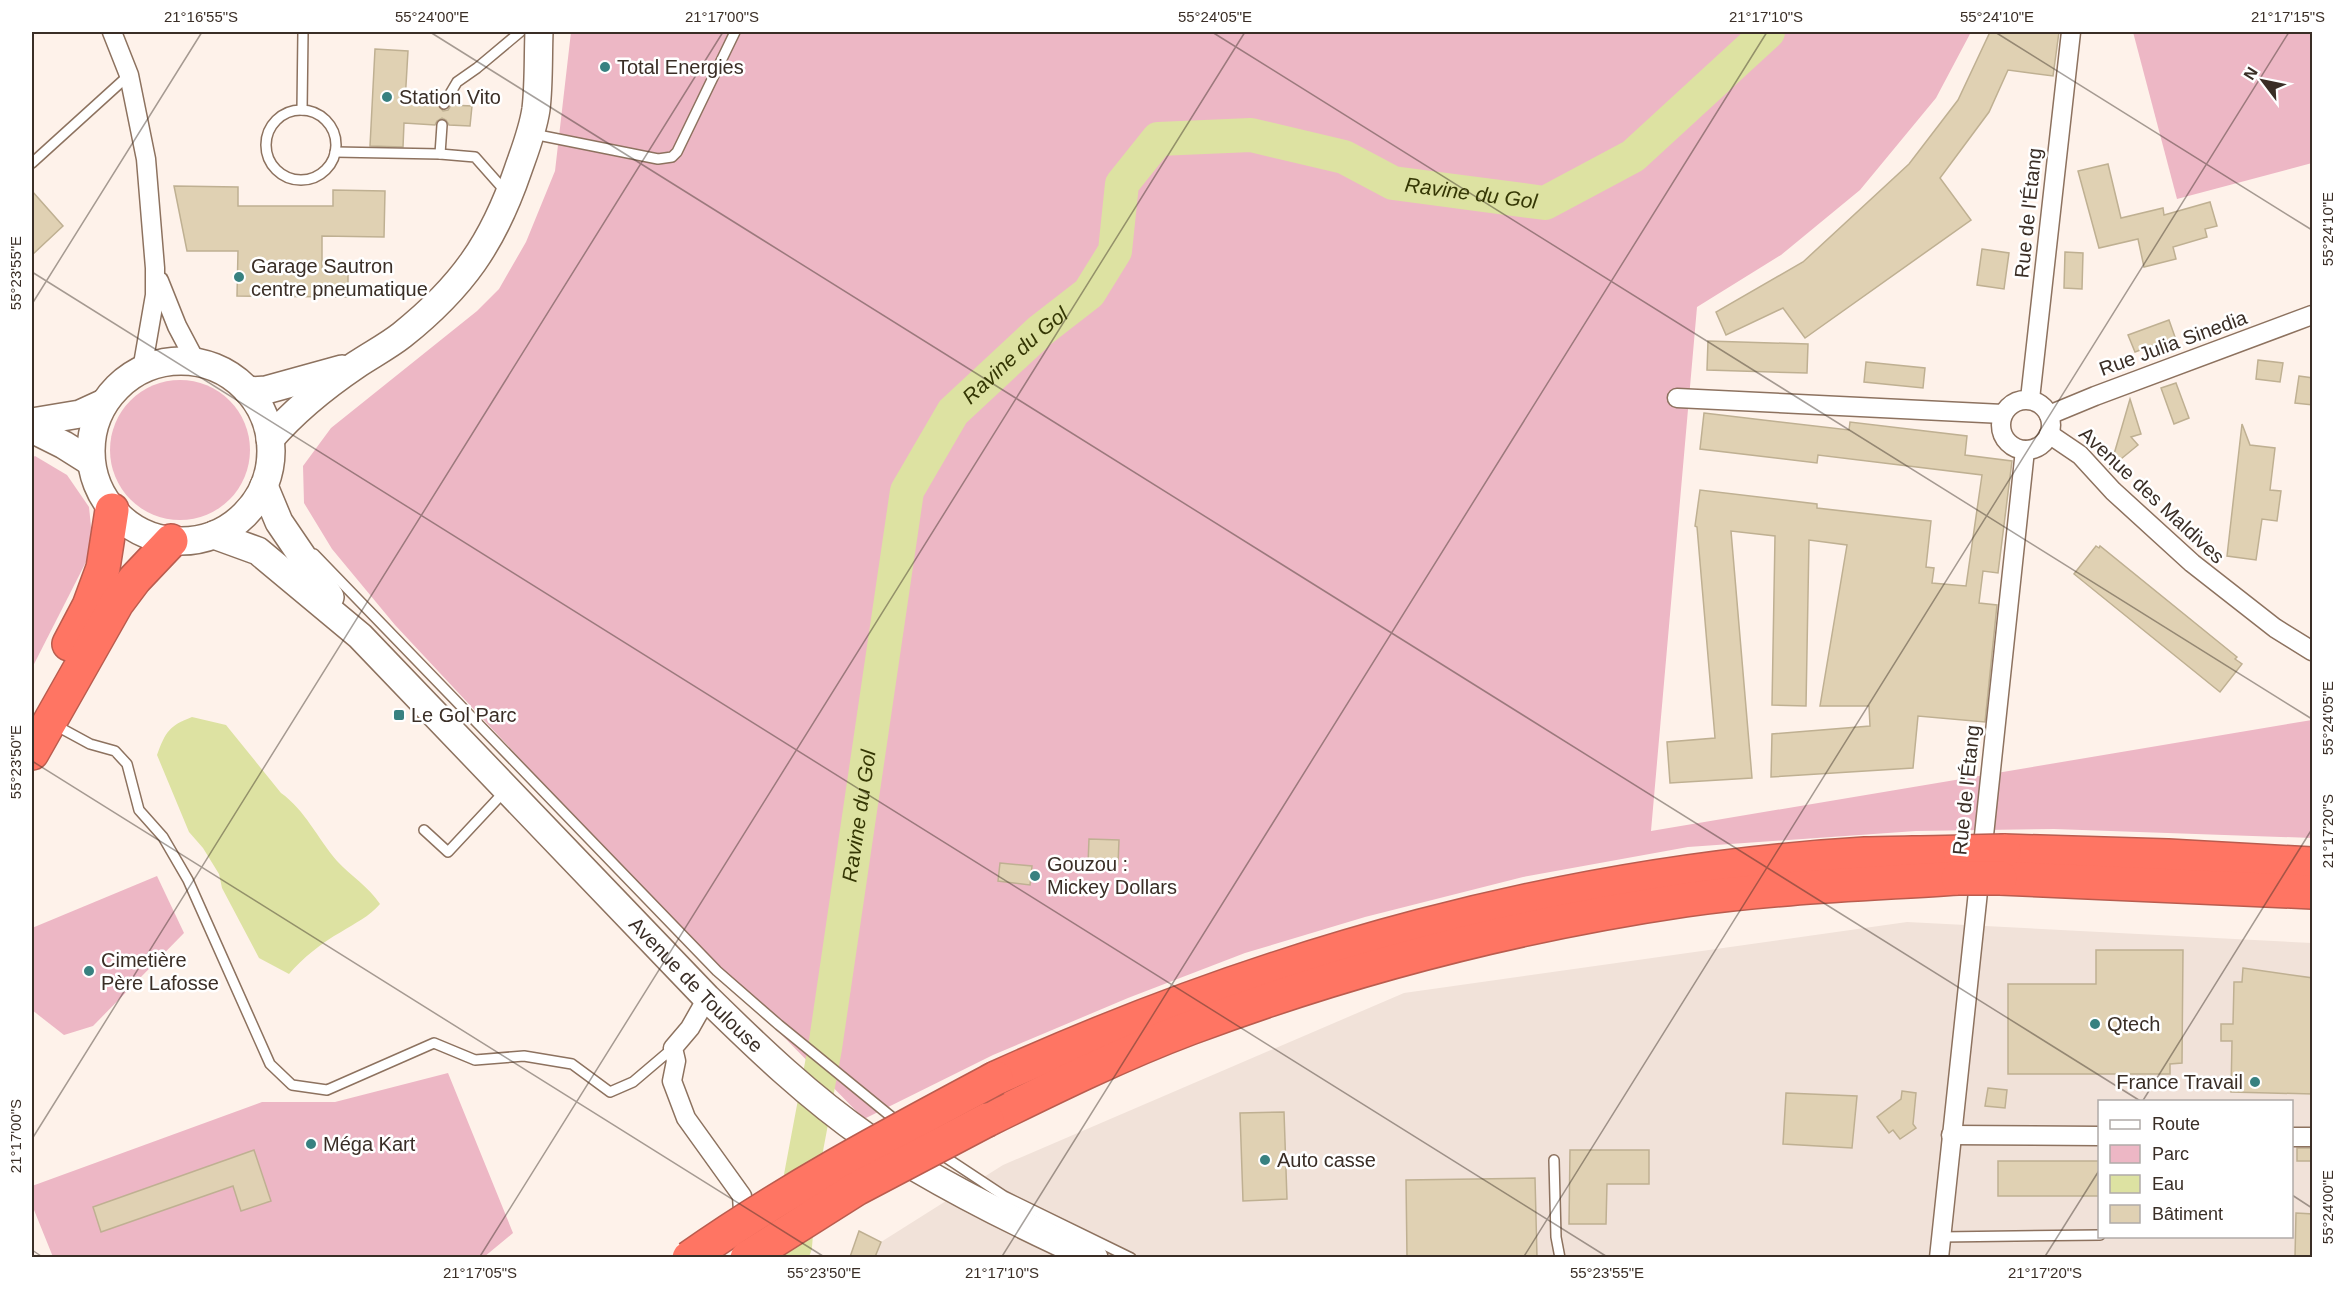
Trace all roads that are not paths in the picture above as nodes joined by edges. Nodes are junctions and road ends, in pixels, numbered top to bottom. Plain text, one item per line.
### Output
1 (112, 32) edge
2 (303, 32) edge
3 (520, 32) edge
4 (539, 32) edge
5 (735, 32) edge
6 (2071, 32) edge
7 (129, 75) junction
8 (444, 105) dead end
9 (302, 110) junction
10 (442, 125) dead end
11 (531, 134) junction
12 (334, 152) junction
13 (440, 154) junction
14 (32, 162) edge
15 (509, 196) junction
16 (155, 268) junction
17 (2313, 315) edge
18 (196, 362) junction
19 (355, 366) junction
20 (142, 370) junction
21 (248, 391) junction
22 (1677, 398) dead end
23 (2030, 399) junction
24 (104, 403) junction
25 (2002, 414) junction
26 (2049, 415) junction
27 (32, 422) edge
28 (32, 429) edge
29 (2049, 434) junction
30 (270, 439) junction
31 (2025, 450) junction
32 (91, 462) junction
33 (264, 486) junction
34 (112, 510) junction
35 (279, 522) junction
36 (214, 535) junction
37 (171, 541) junction
38 (360, 636) junction
39 (2313, 651) edge
40 (40, 718) edge
41 (32, 753) edge
42 (507, 789) junction
43 (424, 830) dead end
44 (2002, 864) junction
45 (2313, 864) edge
46 (1959, 865) junction
47 (2313, 892) edge
48 (707, 998) junction
49 (673, 1048) junction
50 (915, 1135) dead end
51 (1952, 1135) junction
52 (2098, 1136) edge
53 (2293, 1137) edge
54 (2313, 1137) edge
55 (924, 1142) dead end
56 (1554, 1160) dead end
57 (2098, 1235) edge
58 (1941, 1237) junction
59 (689, 1257) edge
60 (745, 1257) edge
61 (1094, 1257) edge
62 (1131, 1257) edge
63 (1560, 1257) edge
64 (1939, 1257) edge

1 - 7 street
2 - 9 lane
3 - 8 lane
4 - 11 main road
5 - 11 lane
6 - 23 street, Rue de l'Étang
7 - 14 lane
7 - 16 street
9 - 12 lane
9 - 12 lane
10 - 13 lane
11 - 15 main road
12 - 13 lane
13 - 15 lane
15 - 19 main road
16 - 18 street
16 - 20 street
17 - 26 street, Rue Julia Sinedia
18 - 20 main road
18 - 21 main road
19 - 21 main road
19 - 30 main road
20 - 24 main road
21 - 30 main road
22 - 25 street
23 - 25 street
23 - 26 street
24 - 27 main road
24 - 32 main road
25 - 31 street
26 - 29 street
28 - 32 main road
29 - 31 street
29 - 39 street, Avenue des Maldives
30 - 33 main road
31 - 51 street, Rue de l'Étang
32 - 34 main road
33 - 35 main road, Avenue de Toulouse
33 - 36 main road
34 - 37 main road
34 - 40 highway
35 - 38 main road, Avenue de Toulouse
35 - 50 lane
36 - 37 main road
36 - 38 main road, Avenue de Toulouse
37 - 40 highway
38 - 42 main road, Avenue de Toulouse
40 - 41 highway
40 - 49 lane
42 - 43 lane
42 - 48 main road, Avenue de Toulouse
44 - 45 highway
44 - 46 highway, bridge
44 - 47 highway
46 - 59 highway, bridge
46 - 60 highway, bridge
48 - 49 street
48 - 61 main road, Avenue de Toulouse
49 - 60 street
51 - 52 street
51 - 58 street, Rue de l'Étang
53 - 54 street
55 - 62 lane
56 - 63 lane
57 - 58 lane
58 - 64 street, Rue de l'Étang

